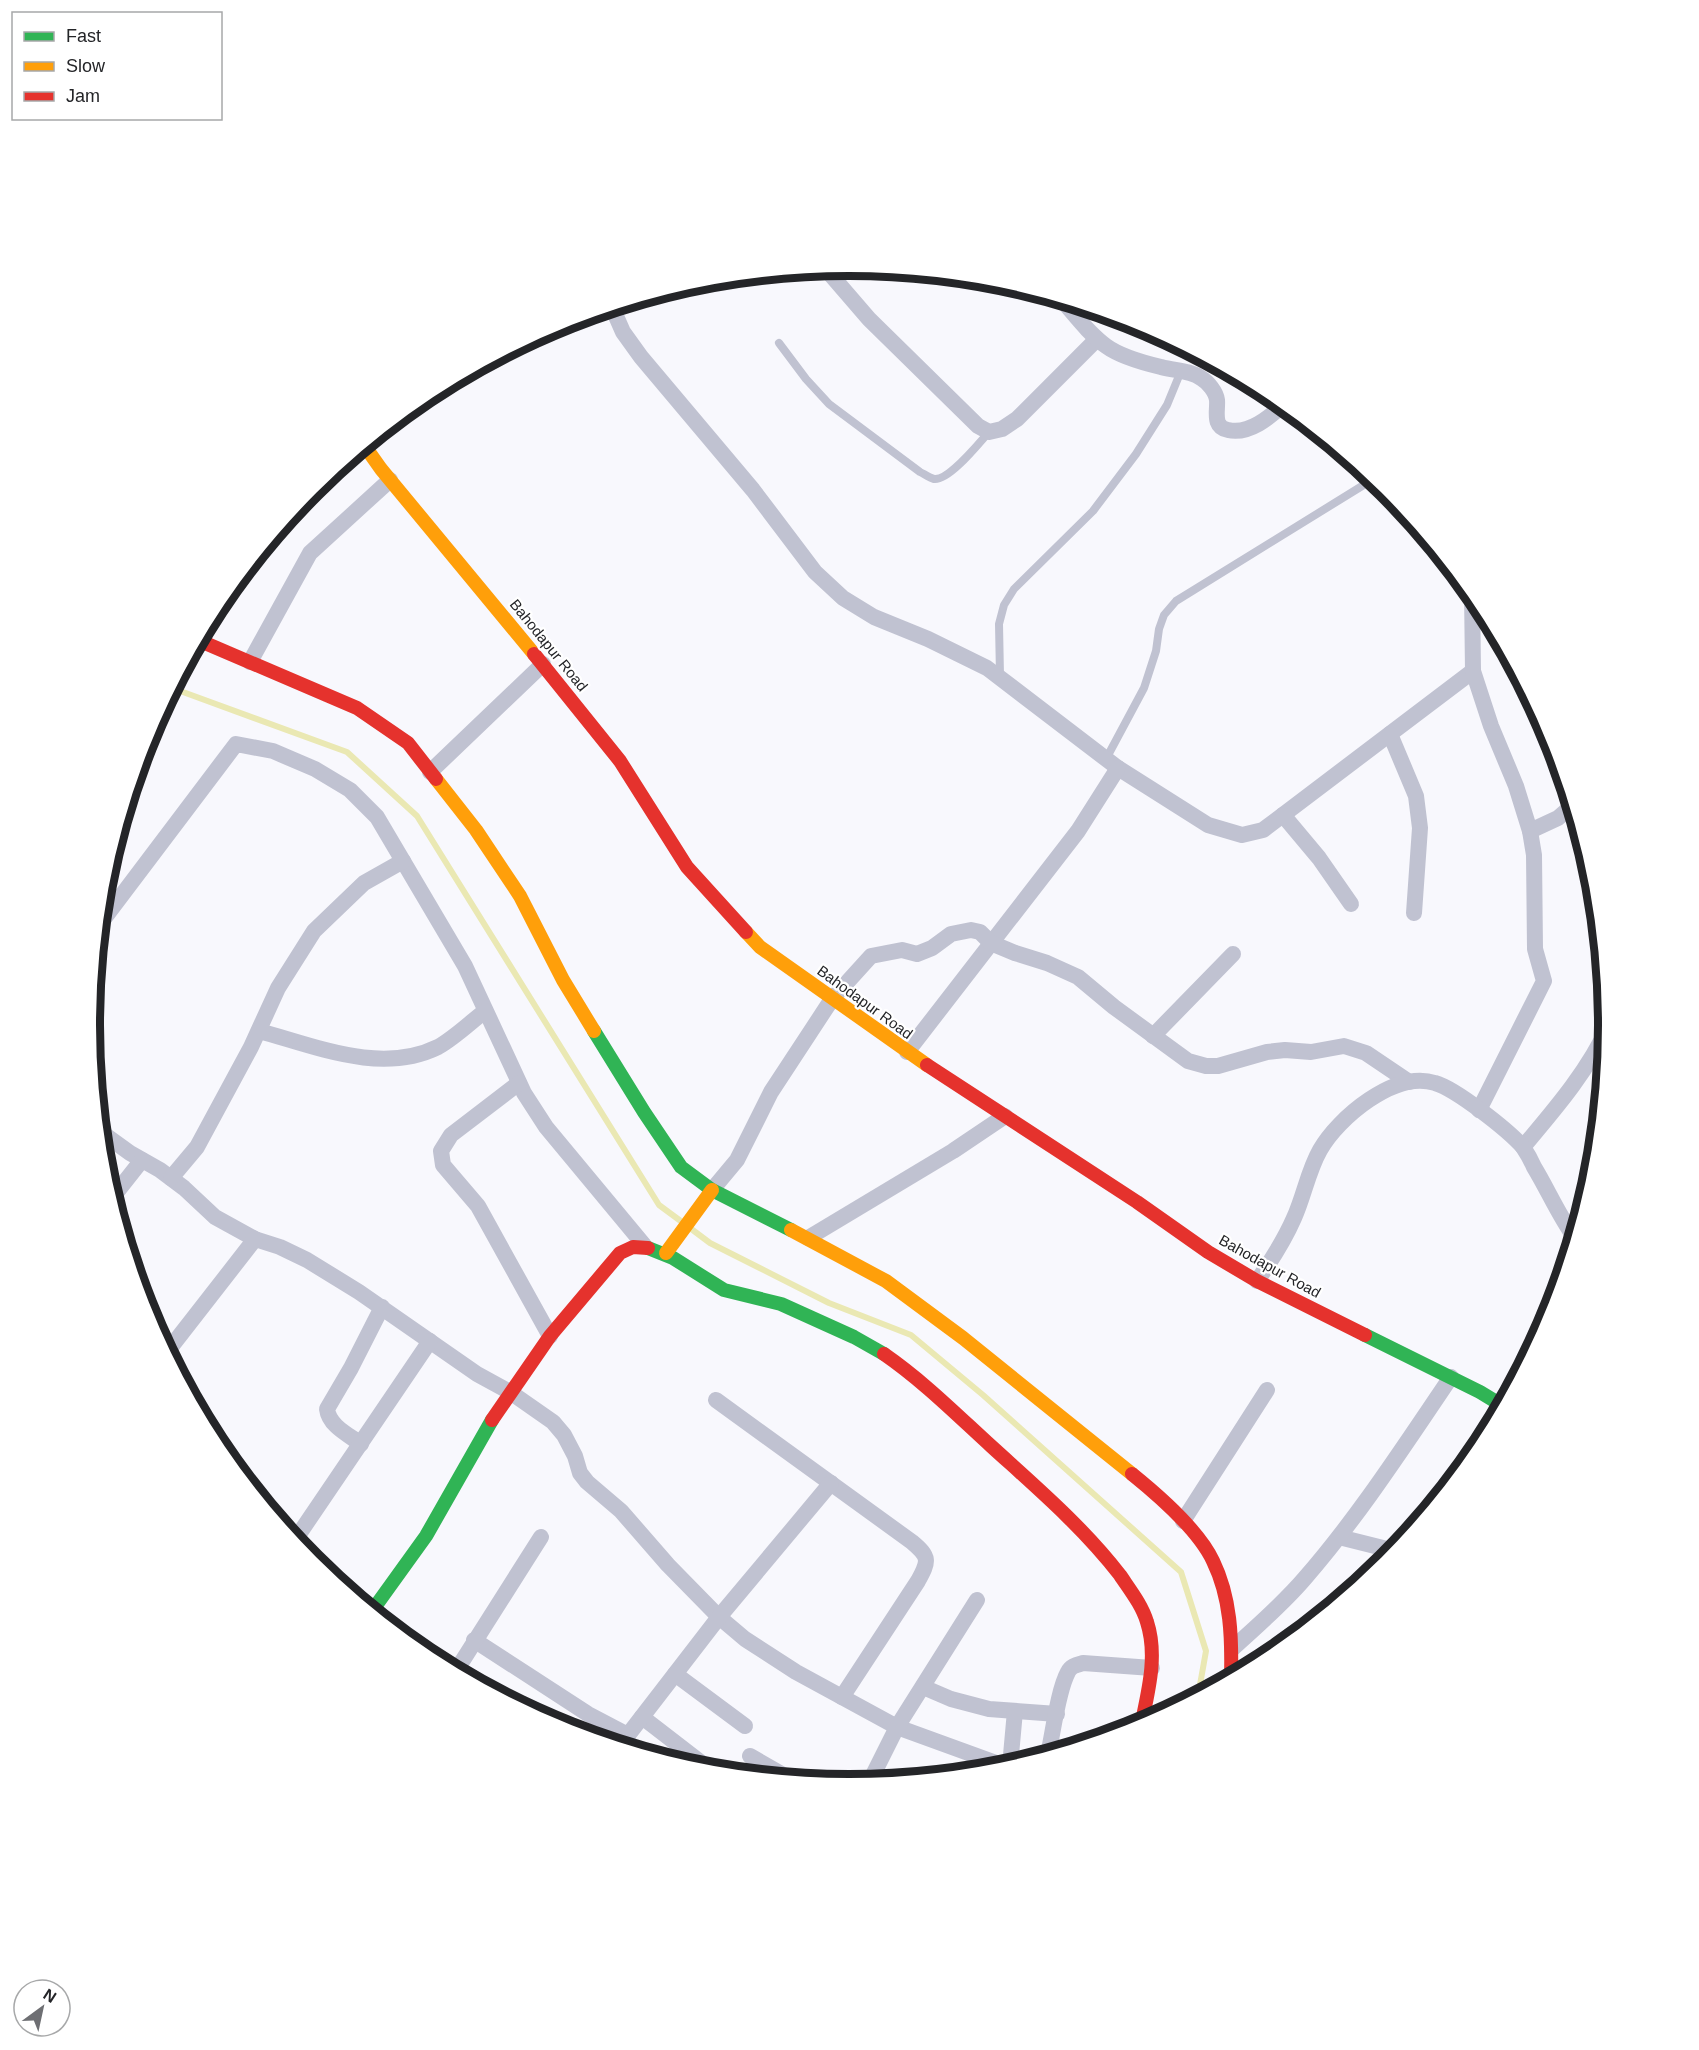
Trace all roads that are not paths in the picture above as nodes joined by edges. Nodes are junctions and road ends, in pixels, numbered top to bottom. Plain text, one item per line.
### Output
1 (832, 277) edge
2 (1071, 310) edge
3 (615, 314) edge
4 (1097, 339) junction
5 (779, 343) dead end
6 (1181, 371) junction
7 (1277, 410) edge
8 (989, 432) junction
9 (369, 452) edge
10 (390, 480) junction
11 (1366, 483) edge
12 (1472, 609) edge
13 (205, 643) edge
14 (250, 662) junction
15 (543, 664) junction
16 (1473, 671) junction
17 (1000, 678) junction
18 (1390, 734) junction
19 (1112, 764) junction
20 (430, 772) junction
21 (1567, 810) edge
22 (1283, 815) junction
23 (1530, 831) junction
24 (403, 861) junction
25 (1351, 904) dead end
26 (110, 911) edge
27 (1414, 914) dead end
28 (991, 943) junction
29 (1233, 954) dead end
30 (832, 999) junction
31 (485, 1011) junction
32 (259, 1031) junction
33 (1153, 1036) junction
34 (907, 1053) junction
35 (1597, 1057) edge
36 (1409, 1082) junction
37 (519, 1083) junction
38 (1479, 1110) junction
39 (1005, 1116) junction
40 (110, 1138) edge
41 (1523, 1147) junction
42 (142, 1160) junction
43 (171, 1178) junction
44 (119, 1189) edge
45 (712, 1190) junction
46 (1570, 1229) edge
47 (808, 1238) junction
48 (255, 1239) junction
49 (644, 1245) junction
50 (666, 1253) junction
51 (1257, 1281) junction
52 (381, 1307) junction
53 (550, 1336) junction
54 (430, 1341) junction
55 (173, 1345) edge
56 (1451, 1377) junction
57 (1267, 1390) dead end
58 (510, 1392) junction
59 (716, 1400) dead end
60 (1497, 1402) edge
61 (362, 1444) junction
62 (831, 1484) junction
63 (1183, 1521) junction
64 (300, 1533) edge
65 (541, 1537) dead end
66 (1339, 1537) junction
67 (1385, 1549) edge
68 (977, 1600) dead end
69 (377, 1605) edge
70 (719, 1617) junction
71 (474, 1641) junction
72 (1232, 1649) junction
73 (460, 1665) edge
74 (1152, 1668) junction
75 (1231, 1670) edge
76 (675, 1674) junction
77 (923, 1687) junction
78 (842, 1697) junction
79 (1015, 1711) junction
80 (1057, 1714) junction
81 (1143, 1714) edge
82 (642, 1717) junction
83 (745, 1726) dead end
84 (897, 1727) junction
85 (621, 1738) edge
86 (627, 1739) edge
87 (1050, 1746) edge
88 (750, 1756) dead end
89 (1010, 1756) edge
90 (695, 1758) edge
91 (991, 1761) edge
92 (774, 1770) edge
93 (874, 1773) edge

1 - 8 street
2 - 4 street
3 - 17 street
4 - 6 street
4 - 8 street
5 - 8 lane
6 - 7 street
6 - 17 lane
9 - 10 street, Bahodapur Road
10 - 14 street
10 - 15 street, Bahodapur Road
11 - 19 lane
12 - 16 street
13 - 14 street
14 - 20 street
15 - 20 street
15 - 30 street, Bahodapur Road
16 - 18 street
16 - 23 street
17 - 19 street
18 - 22 street
18 - 27 street
19 - 22 street
19 - 28 street
20 - 45 street
21 - 23 street
22 - 25 street
23 - 38 street
24 - 26 street
24 - 31 street
24 - 32 street
28 - 30 street
28 - 33 street
28 - 34 street
29 - 33 street
30 - 34 street, Bahodapur Road
30 - 45 street
31 - 32 street
31 - 37 street
32 - 43 street
33 - 36 street
34 - 39 street, Bahodapur Road
35 - 41 street
36 - 38 street
36 - 51 street
37 - 49 street
37 - 53 street
38 - 41 street
39 - 47 street
39 - 51 street, Bahodapur Road
40 - 42 street
41 - 46 street
42 - 43 street
42 - 44 street
43 - 48 street
45 - 47 street
45 - 50 street
47 - 63 street
48 - 52 street
48 - 55 street
49 - 50 street
49 - 53 street
50 - 74 street
51 - 56 street, Bahodapur Road
52 - 54 street
52 - 61 street
53 - 58 street
54 - 58 street
54 - 61 street
56 - 60 street, Bahodapur Road
56 - 66 street
57 - 63 street
58 - 69 street
58 - 70 street
59 - 62 street
61 - 64 street
62 - 70 street
62 - 78 street
63 - 72 street
65 - 71 street
66 - 67 street
66 - 72 street
68 - 77 street
70 - 76 street
70 - 78 street
71 - 73 street
71 - 85 street
72 - 75 street
74 - 80 street
74 - 81 street
76 - 82 street
76 - 83 street
77 - 79 street
77 - 84 street
78 - 84 street
79 - 80 street
79 - 89 street
80 - 87 street
82 - 86 street
82 - 90 street
84 - 91 street
84 - 93 street
88 - 92 street

